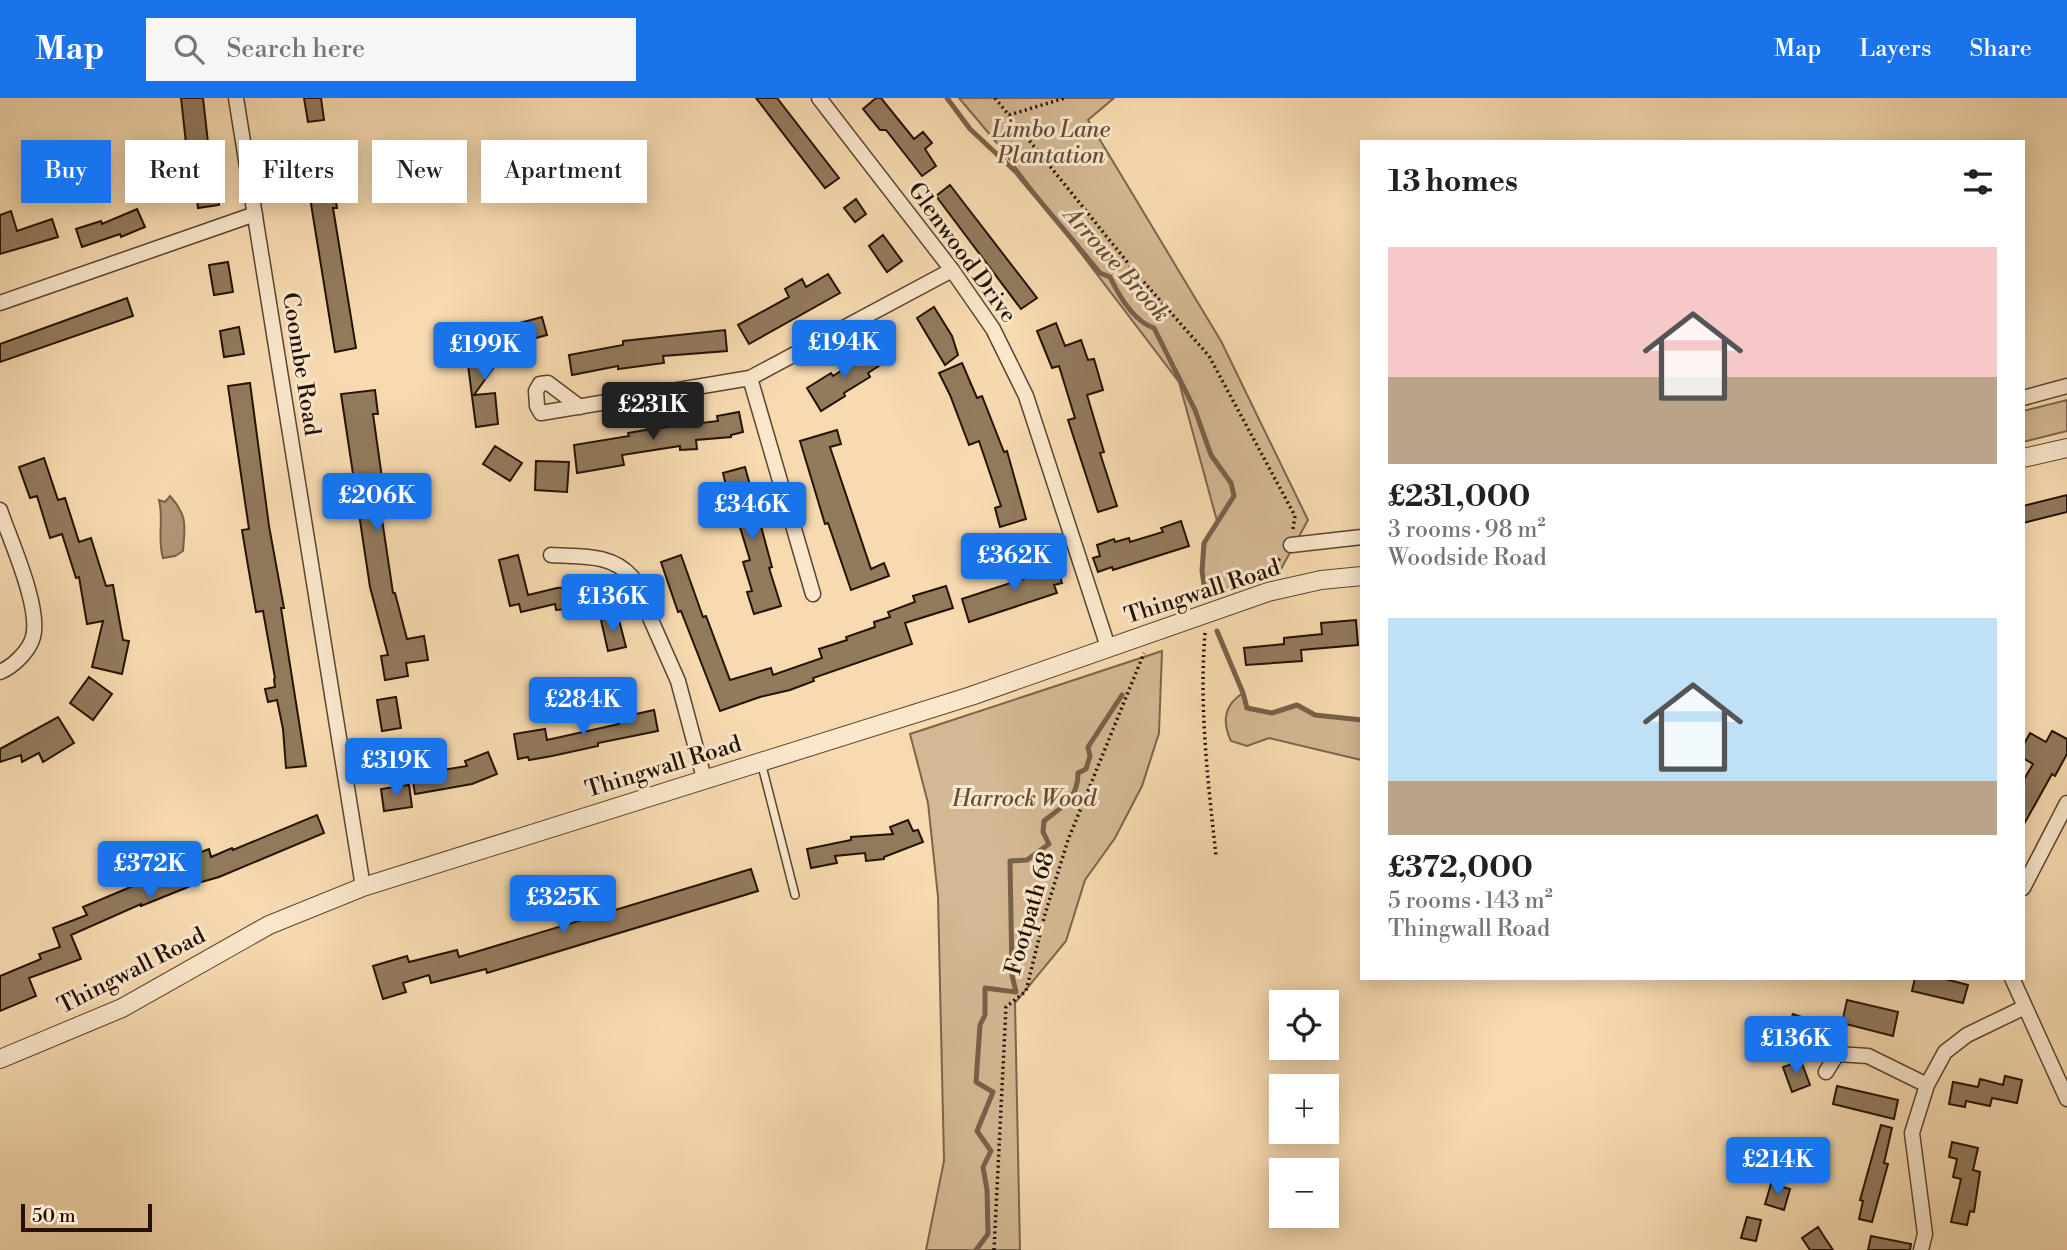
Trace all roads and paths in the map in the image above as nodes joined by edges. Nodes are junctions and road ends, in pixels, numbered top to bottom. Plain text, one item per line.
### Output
1 (236, 98) edge
2 (819, 98) edge
3 (995, 98) edge
4 (1065, 98) edge
5 (1009, 115) junction
6 (255, 214) junction
7 (952, 270) junction
8 (0, 303) edge
9 (750, 378) junction
10 (2067, 386) edge
11 (2025, 397) edge
12 (580, 407) dead end
13 (2067, 447) edge
14 (2025, 458) edge
15 (0, 510) edge
16 (1360, 537) edge
17 (1291, 545) junction
18 (551, 555) dead end
19 (1360, 576) edge
20 (1268, 592) junction
21 (813, 594) dead end
22 (1207, 613) junction
23 (1149, 633) junction
24 (1108, 647) junction
25 (0, 672) edge
26 (761, 761) junction
27 (704, 778) junction
28 (2067, 803) edge
29 (1216, 856) dead end
30 (2025, 884) edge
31 (363, 887) junction
32 (795, 895) dead end
33 (2013, 980) edge
34 (2025, 1007) junction
35 (1829, 1036) dead end
36 (1837, 1054) junction
37 (0, 1059) edge
38 (1826, 1072) dead end
39 (1927, 1085) junction
40 (2067, 1099) edge
41 (994, 1250) edge
42 (1921, 1250) edge

1 - 6 street, Coombe Road
2 - 7 street, Glenwood Drive
3 - 5 path
4 - 5 path
5 - 17 path
6 - 8 street
6 - 31 street, Coombe Road
7 - 9 street
7 - 24 street, Glenwood Drive
9 - 12 street
9 - 21 street
10 - 11 street
13 - 14 street
15 - 25 street
16 - 17 street, Thingwall Road
17 - 20 path
18 - 27 street
19 - 20 street, Thingwall Road
20 - 22 street, Thingwall Road
22 - 23 street, Thingwall Road
22 - 29 path
23 - 24 street, Thingwall Road
23 - 41 path, Footpath 68
24 - 26 street, Thingwall Road
26 - 27 street, Thingwall Road
26 - 32 lane
27 - 31 street, Thingwall Road
28 - 30 street
31 - 37 street, Thingwall Road
33 - 34 street
34 - 39 street
34 - 40 street
35 - 36 street
36 - 38 street
36 - 39 street
39 - 42 street

